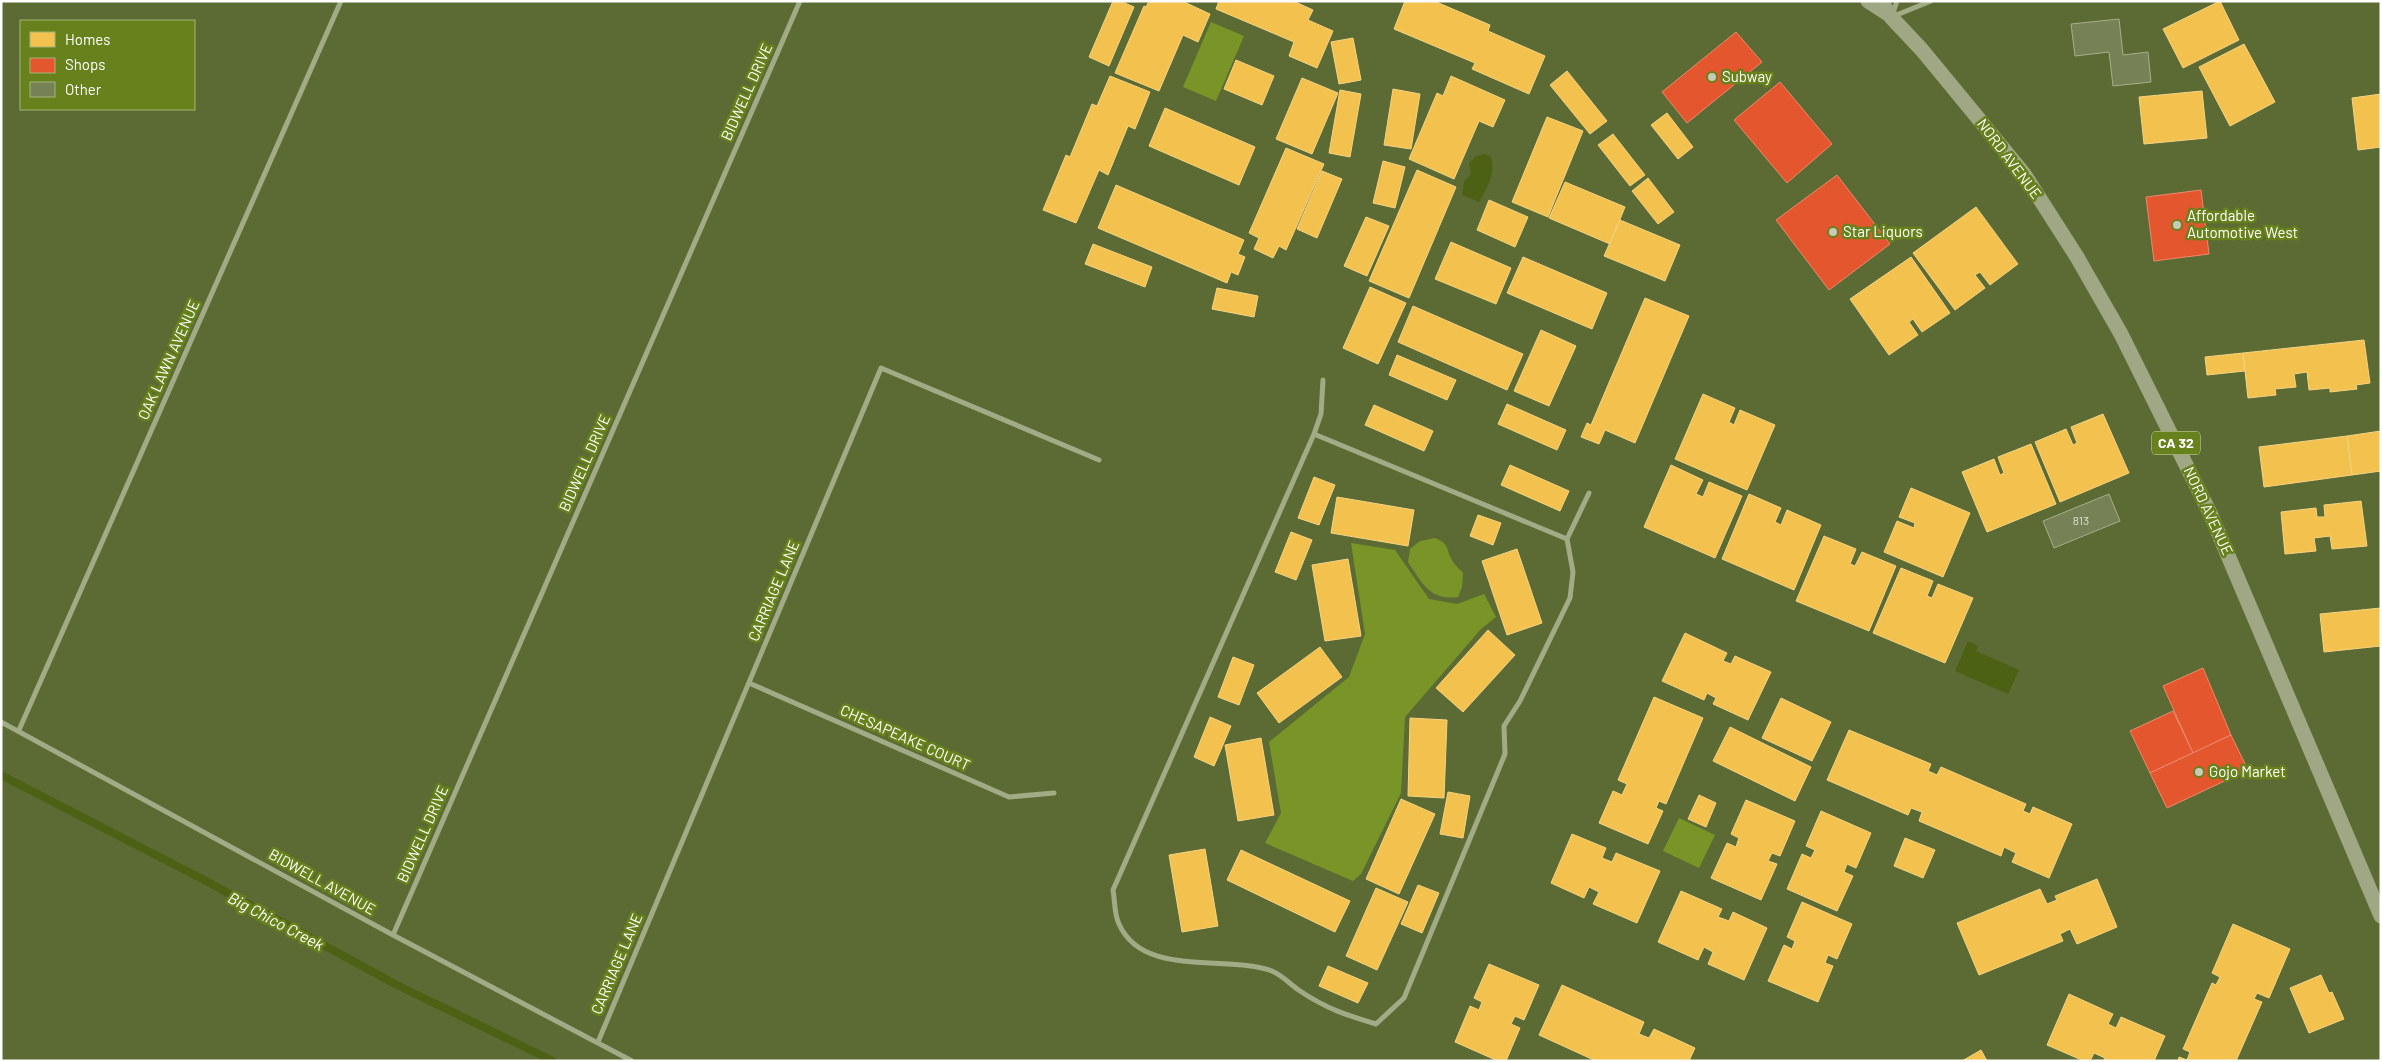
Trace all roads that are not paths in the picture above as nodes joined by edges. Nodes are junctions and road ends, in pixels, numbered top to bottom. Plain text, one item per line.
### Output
1 (341, 1) edge
2 (800, 1) edge
3 (1868, 1) edge
4 (1882, 1) edge
5 (1897, 1) edge
6 (1931, 1) edge
7 (1891, 17) junction
8 (1323, 380) dead end
9 (1314, 434) junction
10 (1099, 460) dead end
11 (1589, 493) dead end
12 (1567, 539) junction
13 (750, 683) junction
14 (1, 722) edge
15 (19, 730) junction
16 (1054, 792) dead end
17 (2381, 916) edge
18 (393, 935) junction
19 (598, 1042) junction
20 (632, 1061) edge

1 - 15 street, OAK LAWN AVENUE
2 - 18 street, BIDWELL DRIVE
3 - 7 main road, NORD AVENUE / CA 32
4 - 7 main road, NORD AVENUE / CA 32
5 - 7 street
6 - 7 street
7 - 17 main road, NORD AVENUE / CA 32
8 - 9 street
9 - 12 street
9 - 12 street
10 - 13 street, CARRIAGE LANE
11 - 12 street
13 - 16 street, CHESAPEAKE COURT
13 - 19 street, CARRIAGE LANE
14 - 15 street, BIDWELL AVENUE
15 - 18 street, BIDWELL AVENUE
18 - 19 street, BIDWELL AVENUE
19 - 20 street, BIDWELL AVENUE

